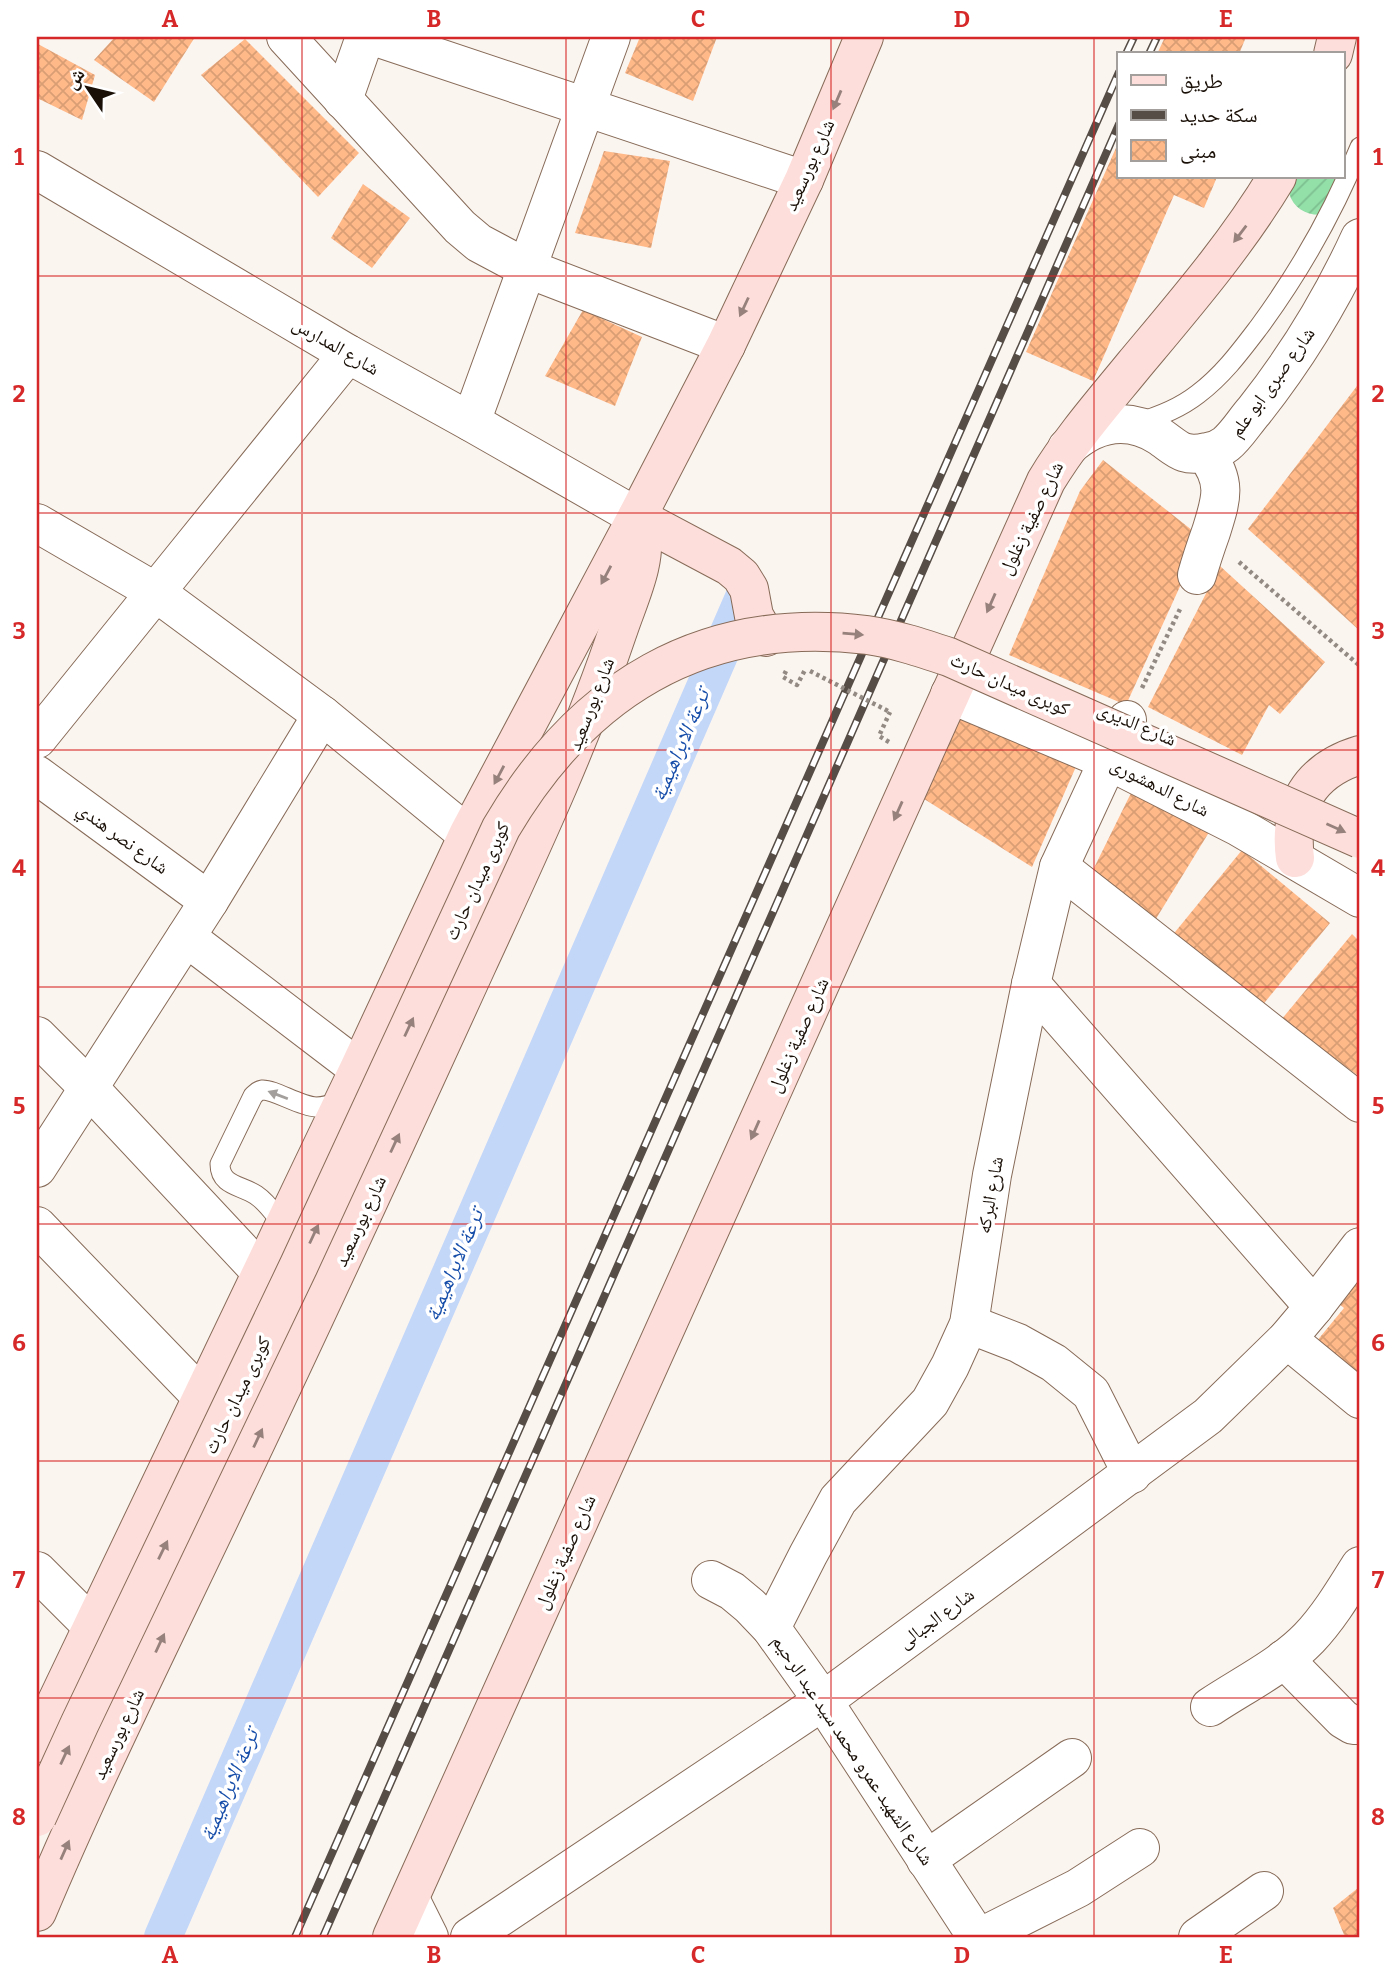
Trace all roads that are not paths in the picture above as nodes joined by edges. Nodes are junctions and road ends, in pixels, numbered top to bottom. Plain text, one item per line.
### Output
1 (286, 37) edge
2 (365, 37) edge
3 (376, 37) edge
4 (611, 37) edge
5 (864, 37) edge
6 (343, 100) junction
7 (586, 108) junction
8 (1360, 147) edge
9 (37, 170) edge
10 (1276, 178) edge
11 (804, 180) junction
12 (1360, 238) edge
13 (526, 268) junction
14 (1349, 290) edge
15 (726, 345) junction
16 (348, 354) junction
17 (471, 422) junction
18 (1131, 425) junction
19 (1067, 448) junction
20 (1205, 453) junction
21 (637, 517) junction
22 (37, 523) edge
23 (1197, 575) road end
24 (154, 592) junction
25 (766, 637) dead end
26 (969, 652) junction
27 (950, 694) junction
28 (322, 715) junction
29 (1127, 720) junction
30 (37, 740) edge
31 (1360, 755) edge
32 (1109, 761) junction
33 (37, 775) edge
34 (1304, 796) junction
35 (468, 835) junction
36 (1360, 839) edge
37 (1295, 858) junction
38 (1059, 867) junction
39 (1360, 898) edge
40 (209, 901) junction
41 (186, 937) junction
42 (1031, 984) junction
43 (37, 1036) edge
44 (351, 1085) junction
45 (89, 1088) junction
46 (1360, 1103) edge
47 (37, 1168) edge
48 (37, 1226) edge
49 (284, 1226) junction
50 (1360, 1247) edge
51 (261, 1272) junction
52 (1314, 1307) junction
53 (318, 1313) junction
54 (969, 1324) junction
55 (1287, 1339) junction
56 (201, 1396) junction
57 (1360, 1399) edge
58 (1132, 1474) junction
59 (1360, 1566) edge
60 (37, 1571) edge
61 (711, 1580) dead end
62 (93, 1627) junction
63 (771, 1628) junction
64 (1284, 1659) junction
65 (823, 1701) junction
66 (1210, 1707) dead end
67 (1360, 1725) edge
68 (37, 1743) edge
69 (1072, 1758) dead end
70 (37, 1817) edge
71 (1140, 1848) dead end
72 (926, 1860) junction
73 (1264, 1891) dead end
74 (410, 1899) junction
75 (37, 1912) edge
76 (392, 1937) edge
77 (429, 1937) edge
78 (470, 1937) edge
79 (979, 1937) edge
80 (1198, 1937) edge

1 - 6 street
2 - 6 street
3 - 7 street
4 - 7 street
5 -> 11 main road, شارع بورسعيد
6 - 13 street
7 - 11 street
7 - 13 street
8 - 18 lane
9 - 16 street, شارع المدارس
10 -> 19 main road, شارع صفية زغلول
11 -> 15 main road, شارع بورسعيد
12 - 14 street, شارع صبرى ابو علم
13 - 15 street
13 - 17 street
14 - 20 street, شارع صبرى ابو علم
15 - 21 main road, شارع بورسعيد
16 - 17 street, شارع المدارس
16 - 24 street
17 - 21 street, شارع المدارس
18 - 19 street
18 - 20 street
19 -> 26 main road, شارع صفية زغلول
20 - 23 street
21 - 25 main road
21 -> 35 main road, شارع بورسعيد
53 -> 21 main road, شارع بورسعيد
22 - 24 street
24 - 28 street
24 - 30 street
26 - 27 main road, شارع صفية زغلول
26 - 29 street, شارع الديرى
27 - 32 street, شارع الدهشورى
27 -> 74 main road, شارع صفية زغلول
28 - 35 street
28 - 40 street
29 - 32 street, شارع البركه
29 - 34 street, شارع الديرى
31 - 34 main road
32 - 37 street, شارع الدهشورى
32 - 38 street, شارع البركه
33 - 40 street, شارع نصر هندي
34 - 37 main road
35 - 44 main road, شارع بورسعيد
70 -> 36 main road, كوبرى ميدان حارث, bridge
37 - 39 street, شارع الدهشورى
38 - 42 street, شارع البركه
38 - 46 street
40 - 41 street
41 - 44 street
41 - 45 street
42 - 52 street
42 - 54 street, شارع البركه
43 - 45 street
44 - 49 main road, شارع بورسعيد
44 -> 49 lane
45 - 47 street
45 - 51 street
48 - 56 street
49 - 51 main road, شارع بورسعيد
50 - 52 street, شارع الجبالى
51 - 53 main road
51 - 56 main road, شارع بورسعيد
52 - 55 street, شارع الجبالى
75 -> 53 main road, شارع بورسعيد
54 - 58 street
54 - 63 street, شارع البركه
55 - 57 street
55 - 58 street, شارع الجبالى
56 - 62 main road, شارع بورسعيد
58 - 65 street, شارع الجبالى
59 - 64 street
60 - 62 street
61 - 63 street, شارع الشهيد عمرو محمد سيد عبد الرحيم
62 - 68 main road, شارع بورسعيد
63 - 65 street, شارع الشهيد عمرو محمد سيد عبد الرحيم
64 - 66 street
64 - 67 street
65 - 72 street, شارع الشهيد عمرو محمد سيد عبد الرحيم
65 - 78 street, شارع الجبالى
69 - 72 street
71 - 79 street
72 - 79 street, شارع الشهيد عمرو محمد سيد عبد الرحيم
73 - 80 street
74 - 76 main road, شارع صفية زغلول
74 - 77 street

